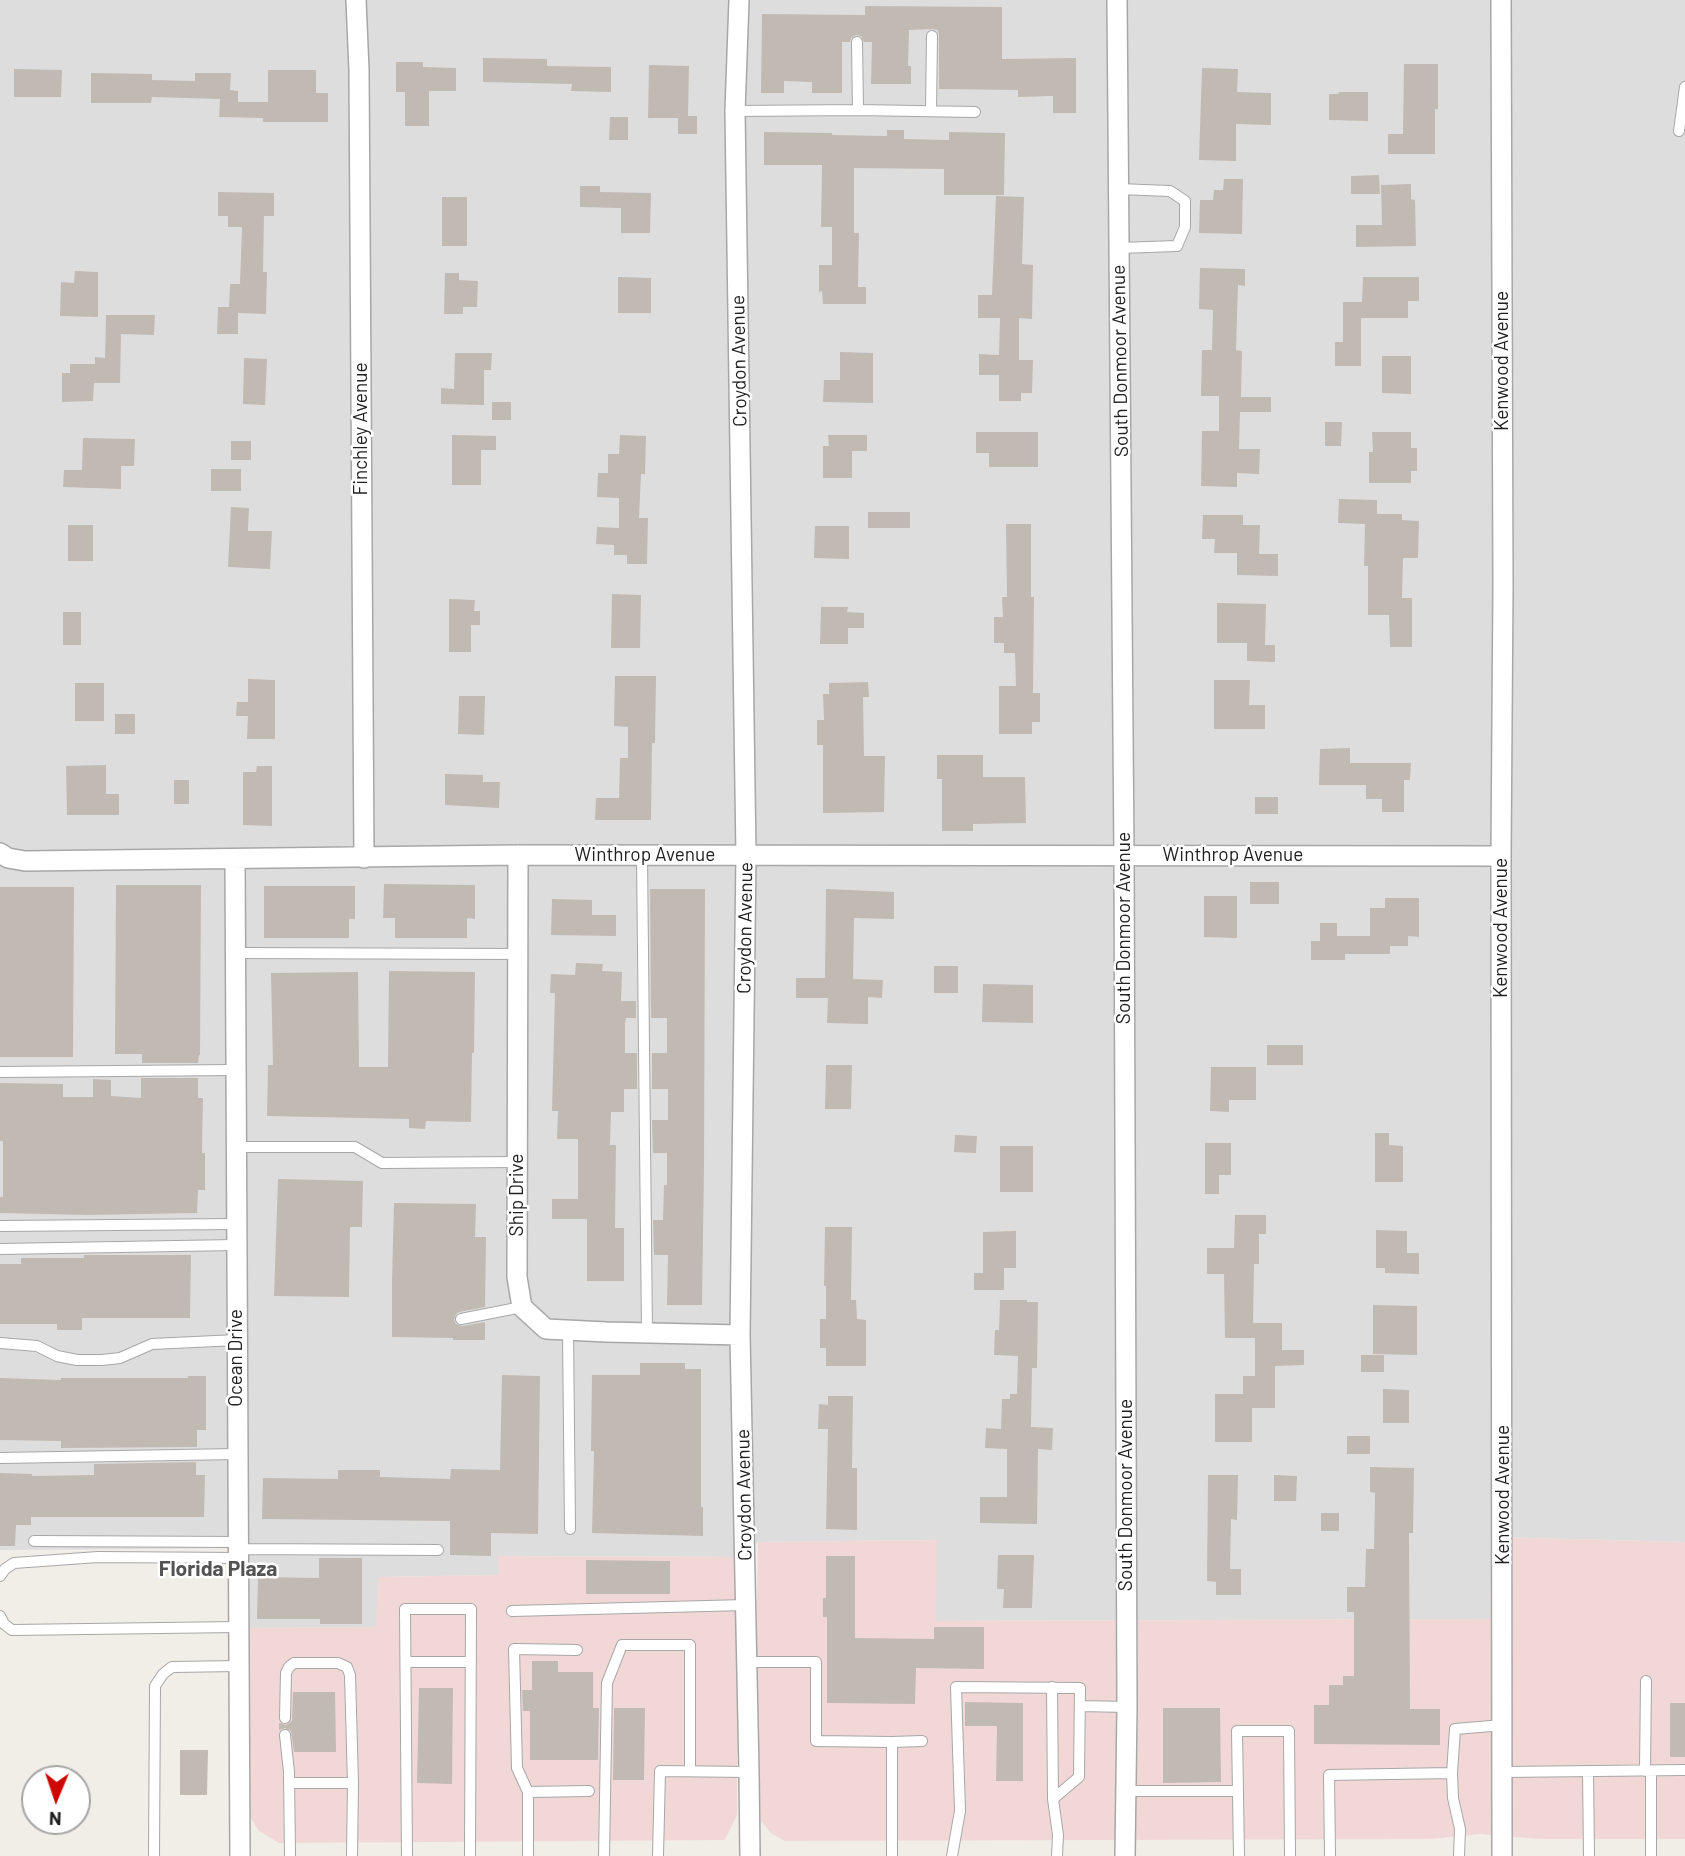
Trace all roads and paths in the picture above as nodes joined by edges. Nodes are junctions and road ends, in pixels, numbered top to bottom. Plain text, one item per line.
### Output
1 (356, 0) edge
2 (739, 0) edge
3 (1117, 0) edge
4 (1500, 0) edge
5 (932, 36) dead end
6 (857, 42) dead end
7 (1685, 87) edge
8 (859, 110) junction
9 (735, 111) junction
10 (931, 111) junction
11 (975, 112) dead end
12 (1679, 131) dead end
13 (1118, 189) junction
14 (1119, 248) junction
15 (0, 853) edge
16 (518, 855) junction
17 (642, 855) junction
18 (746, 855) junction
19 (1124, 855) junction
20 (1501, 856) junction
21 (364, 858) junction
22 (234, 859) junction
23 (235, 953) junction
24 (518, 954) junction
25 (236, 1070) junction
26 (0, 1072) edge
27 (236, 1147) junction
28 (517, 1162) junction
29 (236, 1224) junction
30 (0, 1226) edge
31 (236, 1245) junction
32 (0, 1249) edge
33 (522, 1307) junction
34 (461, 1319) dead end
35 (569, 1331) junction
36 (648, 1333) junction
37 (740, 1335) junction
38 (236, 1340) junction
39 (0, 1343) edge
40 (237, 1454) junction
41 (0, 1458) edge
42 (570, 1529) dead end
43 (34, 1541) dead end
44 (237, 1550) junction
45 (438, 1550) dead end
46 (0, 1576) edge
47 (746, 1605) junction
48 (512, 1611) dead end
49 (0, 1616) edge
50 (237, 1627) junction
51 (577, 1650) dead end
52 (406, 1662) junction
53 (471, 1662) junction
54 (747, 1662) junction
55 (238, 1666) junction
56 (1646, 1681) dead end
57 (1052, 1688) junction
58 (1080, 1706) junction
59 (1127, 1707) junction
60 (285, 1718) dead end
61 (1503, 1726) junction
62 (285, 1735) dead end
63 (922, 1741) dead end
64 (892, 1742) junction
65 (1685, 1770) edge
66 (690, 1771) junction
67 (1588, 1771) junction
68 (1648, 1771) junction
69 (750, 1772) junction
70 (1503, 1772) junction
71 (1452, 1773) junction
72 (289, 1783) junction
73 (353, 1783) junction
74 (589, 1791) dead end
75 (1126, 1791) junction
76 (1238, 1791) junction
77 (528, 1792) junction
78 (1053, 1799) junction
79 (154, 1856) edge
80 (240, 1856) edge
81 (290, 1856) edge
82 (352, 1856) edge
83 (407, 1856) edge
84 (470, 1856) edge
85 (528, 1856) edge
86 (604, 1856) edge
87 (658, 1856) edge
88 (750, 1856) edge
89 (892, 1856) edge
90 (952, 1856) edge
91 (1057, 1856) edge
92 (1125, 1856) edge
93 (1239, 1856) edge
94 (1290, 1856) edge
95 (1330, 1856) edge
96 (1459, 1856) edge
97 (1502, 1856) edge
98 (1589, 1856) edge
99 (1651, 1856) edge

1 - 21 street, Finchley Avenue
2 - 9 street, Croydon Avenue
3 - 13 street, South Donmoor Avenue
4 - 20 street, Kenwood Avenue
5 - 10 lane
6 - 8 lane
7 - 12 lane
8 - 9 lane
8 - 10 lane
9 - 18 street, Croydon Avenue
10 - 11 lane
13 - 14 street, South Donmoor Avenue
13 - 14 lane
14 - 19 street, South Donmoor Avenue
15 - 22 street, Winthrop Avenue
16 - 17 street, Winthrop Avenue
16 - 21 street, Winthrop Avenue
16 - 24 street, Ship Drive
17 - 18 street, Winthrop Avenue
17 - 36 lane
18 - 19 street, Winthrop Avenue
18 - 37 street, Croydon Avenue
19 - 20 street, Winthrop Avenue
19 - 59 street, South Donmoor Avenue
20 - 61 street, Kenwood Avenue
21 - 22 street, Winthrop Avenue
22 - 23 street, Ocean Drive
23 - 24 lane
23 - 25 street, Ocean Drive
24 - 28 street, Ship Drive
25 - 26 lane
25 - 27 street, Ocean Drive
27 - 28 lane
27 - 29 street, Ocean Drive
28 - 33 street, Ship Drive
29 - 30 lane
29 - 31 street, Ocean Drive
31 - 32 lane
31 - 38 street, Ocean Drive
33 - 34 lane
33 - 35 street
35 - 36 street
35 - 42 lane
36 - 37 street
37 - 47 street, Croydon Avenue
38 - 39 lane
38 - 40 street, Ocean Drive
40 - 41 lane
40 - 44 street, Ocean Drive
43 - 44 lane
44 - 45 lane
44 - 46 lane
44 - 50 street, Ocean Drive
47 - 48 lane
47 - 54 street, Croydon Avenue
49 - 50 lane
50 - 55 street, Ocean Drive
51 - 77 lane
52 - 53 lane
52 - 53 lane
52 - 83 lane
53 - 84 lane
54 - 64 lane
54 - 69 street, Croydon Avenue
55 - 79 lane
55 - 80 street, Ocean Drive
56 - 68 lane
57 - 58 lane
57 - 78 lane
57 - 90 lane
58 - 59 lane
58 - 78 lane
59 - 75 street, South Donmoor Avenue
60 - 73 lane
61 - 70 street, Kenwood Avenue
61 - 71 lane
62 - 72 lane
63 - 64 lane
64 - 89 lane
65 - 68 lane
66 - 69 lane
66 - 86 lane
66 - 87 lane
67 - 68 lane
67 - 70 lane
67 - 98 lane
68 - 99 lane
69 - 88 street, Croydon Avenue
70 - 97 street, Kenwood Avenue
71 - 95 lane
71 - 96 lane
72 - 73 lane
72 - 81 lane
73 - 82 lane
74 - 77 lane
75 - 76 lane
75 - 92 street, South Donmoor Avenue
76 - 93 lane
76 - 94 lane
77 - 85 lane
78 - 91 lane

